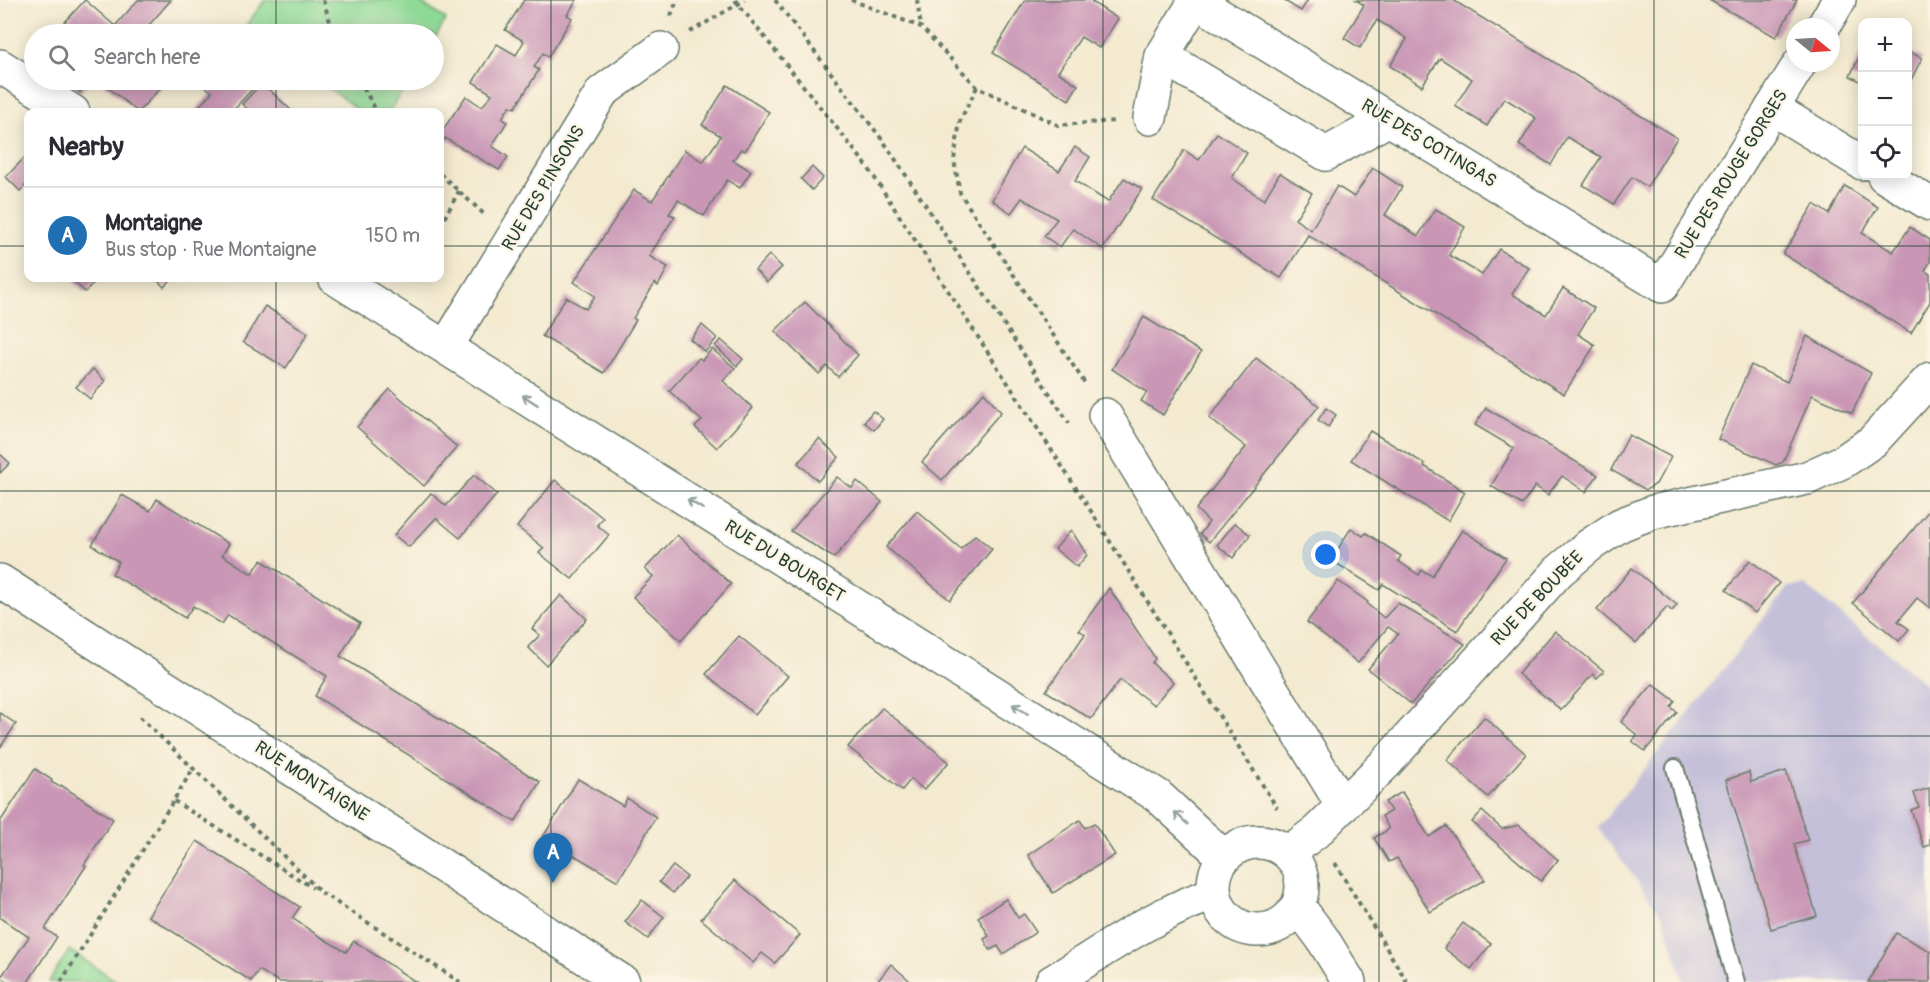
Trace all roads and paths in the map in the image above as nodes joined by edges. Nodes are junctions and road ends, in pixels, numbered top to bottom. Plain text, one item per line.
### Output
1 (323, 0) edge
2 (745, 0) edge
3 (775, 0) edge
4 (851, 0) edge
5 (917, 0) edge
6 (1196, 0) edge
7 (1839, 0) edge
8 (736, 2) edge
9 (1828, 18) edge
10 (331, 24) edge
11 (921, 27) junction
12 (661, 49) joint
13 (1162, 56) junction
14 (0, 66) edge
15 (1794, 72) edge
16 (24, 81) edge
17 (977, 87) junction
18 (38, 90) edge
19 (365, 90) edge
20 (67, 108) edge
21 (375, 108) edge
22 (1772, 108) junction
23 (1150, 118) joint
24 (1389, 119) junction
25 (1858, 160) edge
26 (444, 178) edge
27 (1891, 180) edge
28 (459, 191) junction
29 (1930, 204) edge
30 (444, 219) edge
31 (512, 239) junction
32 (341, 282) edge
33 (1662, 286) joint
34 (446, 347) junction
35 (1930, 379) edge
36 (1105, 415) joint
37 (1074, 431) dead end
38 (0, 581) edge
39 (122, 660) junction
40 (1675, 768) dead end
41 (194, 769) junction
42 (174, 801) junction
43 (1342, 806) junction
44 (1277, 808) dead end
45 (1288, 853) junction
46 (1224, 857) junction
47 (1332, 858) dead end
48 (321, 893) junction
49 (1214, 894) junction
50 (1298, 906) junction
51 (61, 982) edge
52 (460, 982) edge
53 (623, 982) edge
54 (1052, 982) edge
55 (1349, 982) edge
56 (1407, 982) edge
57 (1736, 982) edge

1 - 10 path
2 - 8 path
3 - 37 path
4 - 11 path
5 - 11 path
6 - 13 street
6 - 24 street, RUE DES COTINGAS
7 - 9 street
8 - 12 path
8 - 44 path
11 - 17 path
12 - 31 street, RUE DES PINSONS
13 - 23 street
13 - 24 street
14 - 16 street
15 - 22 street, RUE DES ROUGE GORGES
17 - 23 path
17 - 36 path
18 - 20 street
19 - 21 path
22 - 25 street
22 - 33 street, RUE DES ROUGE GORGES
24 - 33 street, RUE DES COTINGAS
26 - 28 path
27 - 29 street
28 - 30 path
28 - 31 path
31 - 34 street, RUE DES PINSONS
32 - 34 street, RUE DU BOURGET
46 -> 34 street, RUE DU BOURGET
35 - 43 street, RUE DE BOUBÉE
36 - 43 street
38 - 39 street, RUE MONTAIGNE
39 - 41 path
39 - 53 street, RUE MONTAIGNE
40 - 57 lane
41 - 42 path
41 - 48 path
42 - 48 path
42 - 51 path
43 - 45 street, RUE DE BOUBÉE
45 - 46 street
45 - 50 street
46 - 49 street
47 - 56 path
48 - 52 path
49 - 50 street
49 - 54 street
50 - 55 street

